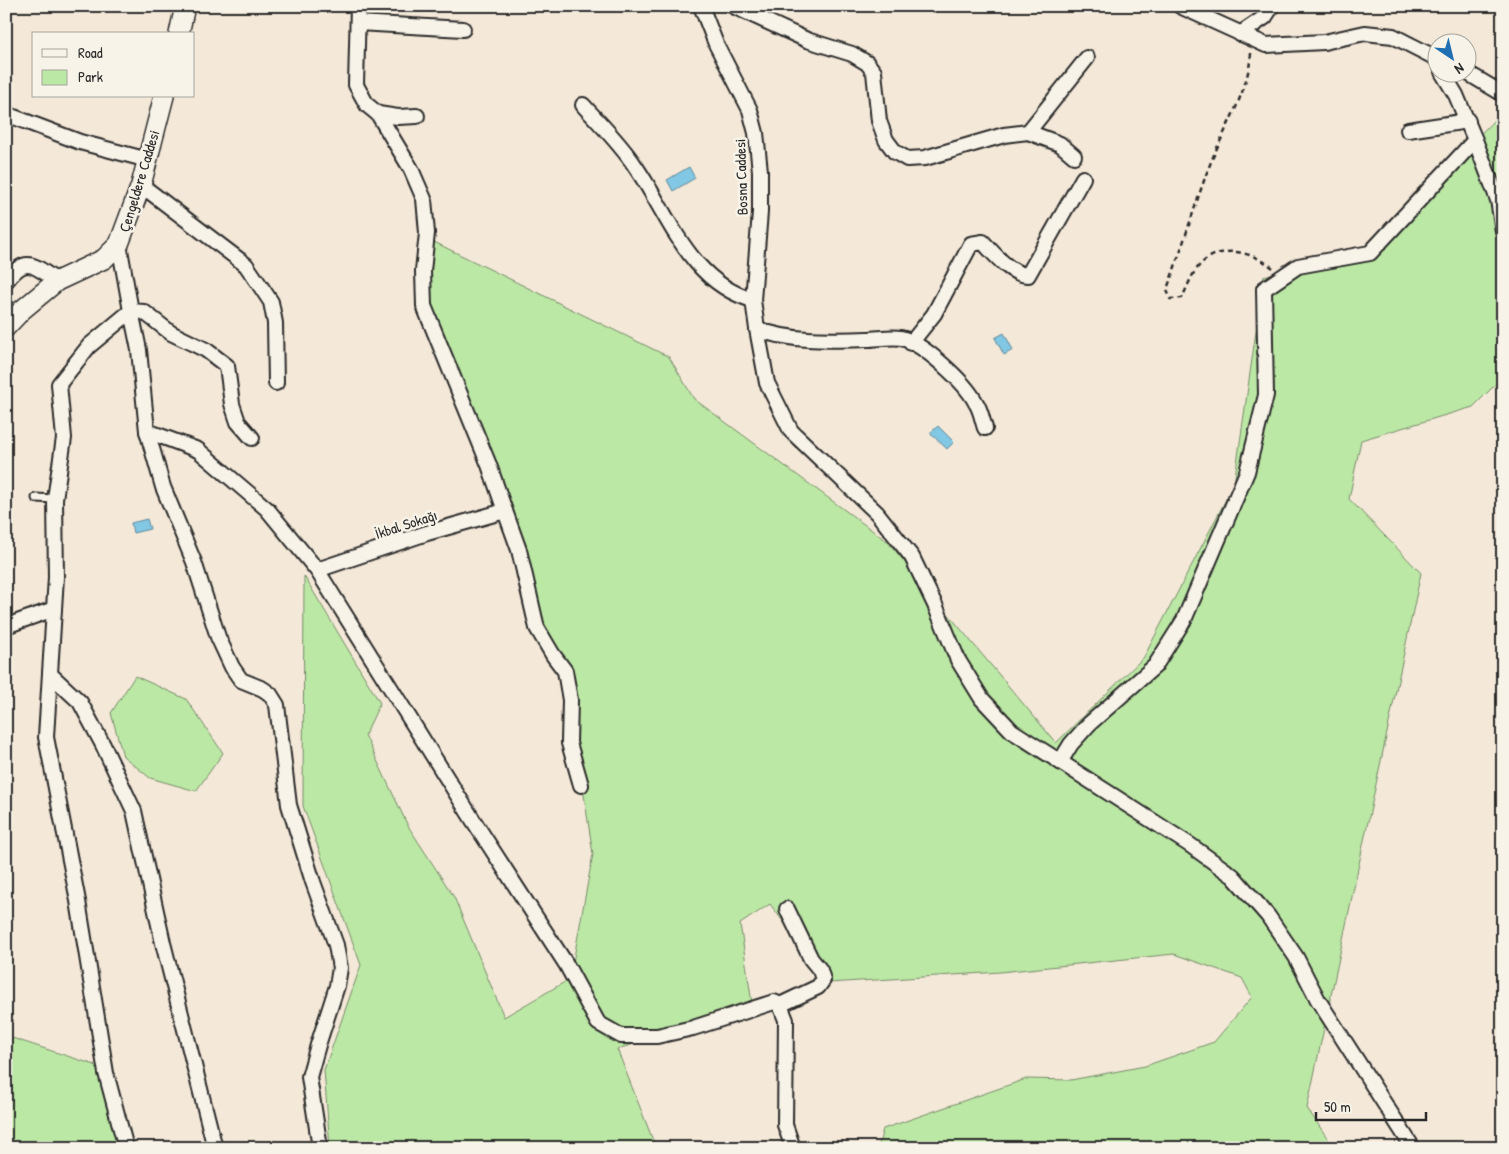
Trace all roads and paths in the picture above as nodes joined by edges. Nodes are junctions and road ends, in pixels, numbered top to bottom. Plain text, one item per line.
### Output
1 (185, 6) edge
2 (358, 6) edge
3 (701, 6) edge
4 (733, 6) edge
5 (1180, 6) edge
6 (1272, 6) edge
7 (358, 23) junction
8 (463, 29) dead end
9 (179, 32) edge
10 (1246, 36) junction
11 (1426, 54) edge
12 (1087, 58) dead end
13 (1476, 78) edge
14 (1448, 82) edge
15 (1503, 94) edge
16 (164, 98) edge
17 (583, 105) dead end
18 (6, 114) edge
19 (378, 114) junction
20 (417, 116) dead end
21 (1468, 121) junction
22 (1408, 130) dead end
23 (1028, 132) junction
24 (1475, 140) junction
25 (1074, 156) dead end
26 (148, 160) junction
27 (1083, 178) dead end
28 (141, 185) junction
29 (1503, 230) edge
30 (119, 244) junction
31 (1274, 269) dead end
32 (6, 281) edge
33 (58, 281) junction
34 (753, 300) junction
35 (132, 311) junction
36 (6, 327) edge
37 (757, 329) junction
38 (911, 343) junction
39 (276, 383) dead end
40 (985, 428) dead end
41 (147, 431) junction
42 (252, 438) dead end
43 (36, 498) dead end
44 (55, 499) junction
45 (505, 511) junction
46 (317, 570) junction
47 (54, 609) junction
48 (6, 626) edge
49 (50, 674) junction
50 (1060, 762) junction
51 (581, 786) dead end
52 (786, 908) dead end
53 (780, 1005) junction
54 (126, 1148) edge
55 (215, 1148) edge
56 (320, 1148) edge
57 (793, 1148) edge
58 (1414, 1148) edge

1 - 9 main road
2 - 7 street
3 - 34 street, Bosna Caddesi
4 - 23 street
5 - 10 street
6 - 10 street
7 - 8 street
7 - 19 street
10 - 11 street
10 - 31 path
12 - 23 street
13 - 15 street
14 - 21 street
16 - 26 main road, Çengeldere Caddesi
17 - 34 street
18 - 26 street
19 - 20 street
19 - 45 street
21 - 22 street
21 - 24 street
23 - 25 street
24 - 29 street
24 - 50 street
26 - 28 main road, Çengeldere Caddesi
27 - 38 street
28 - 30 main road, Çengeldere Caddesi
28 - 39 street
30 - 33 main road, Çengeldere Caddesi
30 - 35 street
32 - 33 street
33 - 36 main road, Çengeldere Caddesi
34 - 37 street, Bosna Caddesi
35 - 41 street
35 - 42 street
35 - 44 street
37 - 38 street
37 - 50 street, Bosna Caddesi
38 - 40 street
41 - 46 street
41 - 56 street
43 - 44 lane
44 - 47 street
45 - 46 street, İkbal Sokağı
45 - 51 street
46 - 53 street
47 - 48 street
47 - 49 street
49 - 54 street
49 - 55 street
50 - 58 street, Bosna Caddesi
52 - 53 street
53 - 57 street

